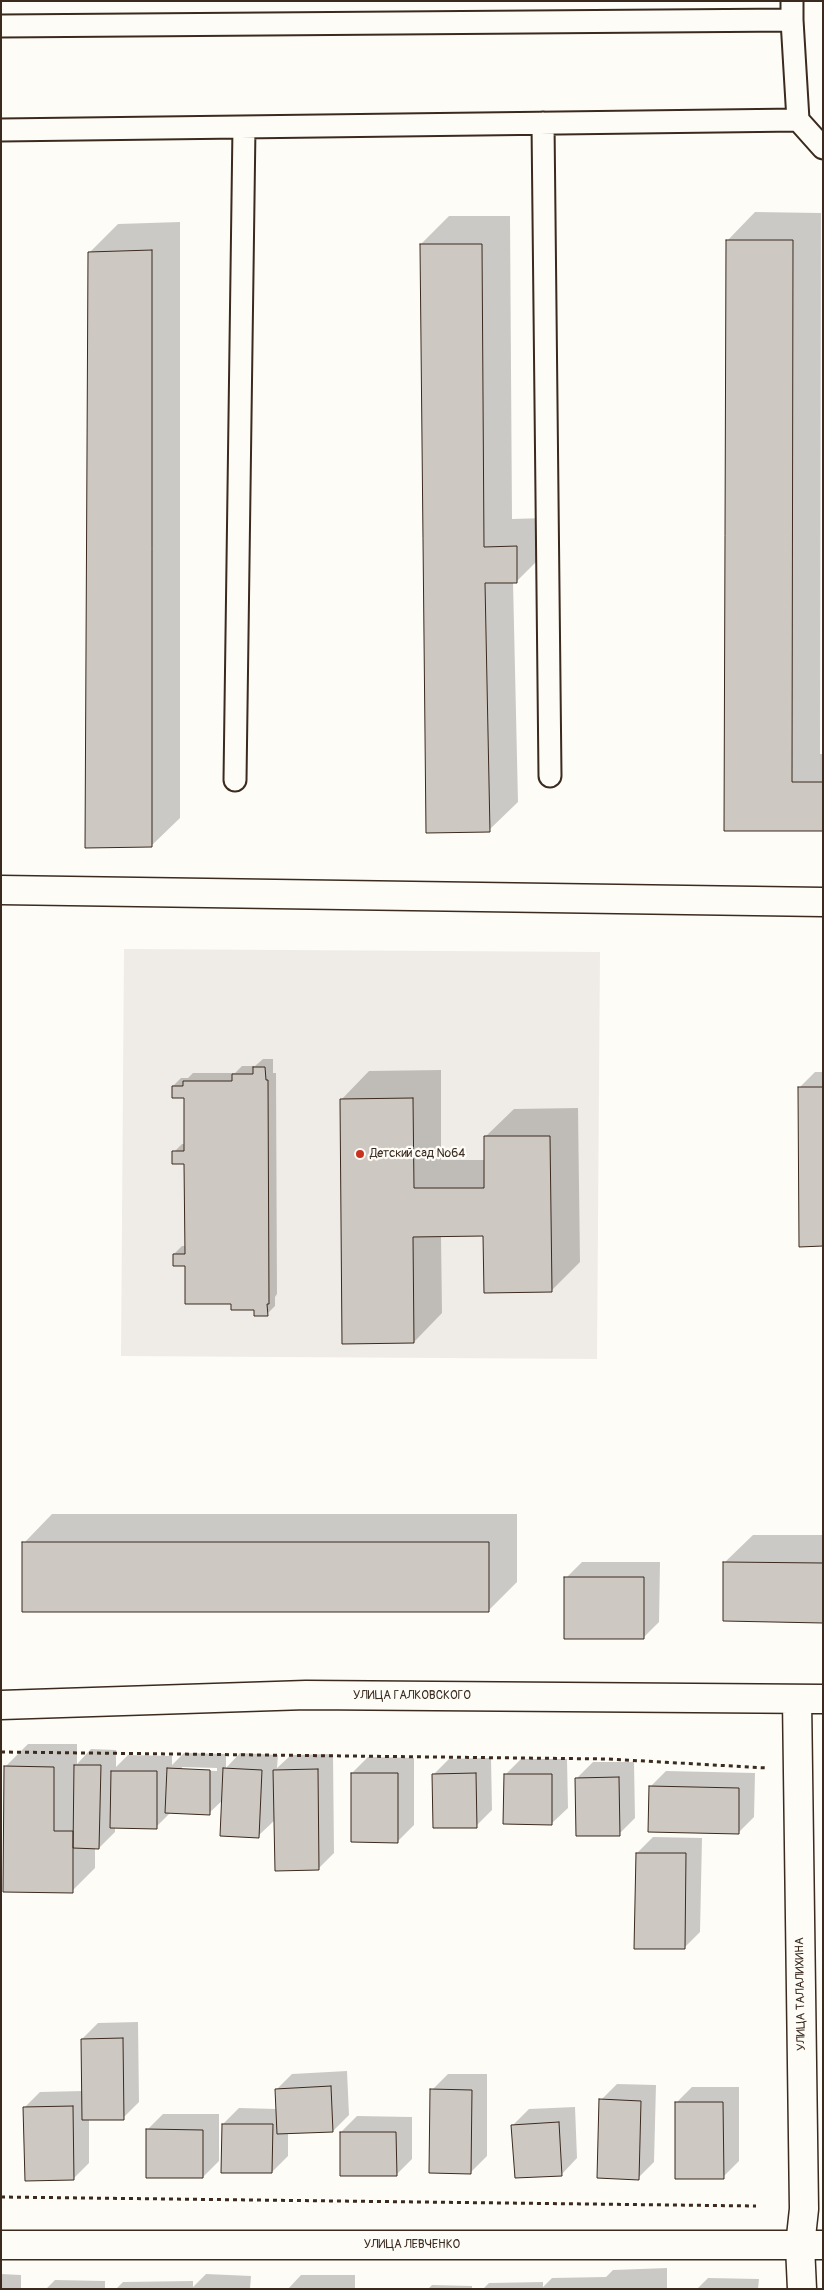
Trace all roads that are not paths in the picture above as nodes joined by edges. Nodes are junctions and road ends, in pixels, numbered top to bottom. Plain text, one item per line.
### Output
1 (792, 10) edge
2 (1, 26) edge
3 (798, 120) junction
4 (543, 123) junction
5 (244, 127) junction
6 (1, 130) edge
7 (823, 148) edge
8 (550, 776) dead end
9 (235, 780) dead end
10 (1, 890) edge
11 (823, 902) edge
12 (810, 1699) edge
13 (1, 1705) edge
14 (1, 2245) edge
15 (812, 2246) edge
16 (802, 2289) edge

1 - 2 lane
1 - 3 lane
3 - 4 lane
3 - 7 lane
4 - 5 lane
4 - 8 lane
5 - 6 lane
5 - 9 lane
10 - 11 street
12 - 13 street, УЛИЦА ГАЛКОВСКОГО
12 - 15 street, УЛИЦА ТАЛАЛИХИНА
14 - 15 street, УЛИЦА ЛЕВЧЕНКО
15 - 16 street, УЛИЦА ТАЛАЛИХИНА

